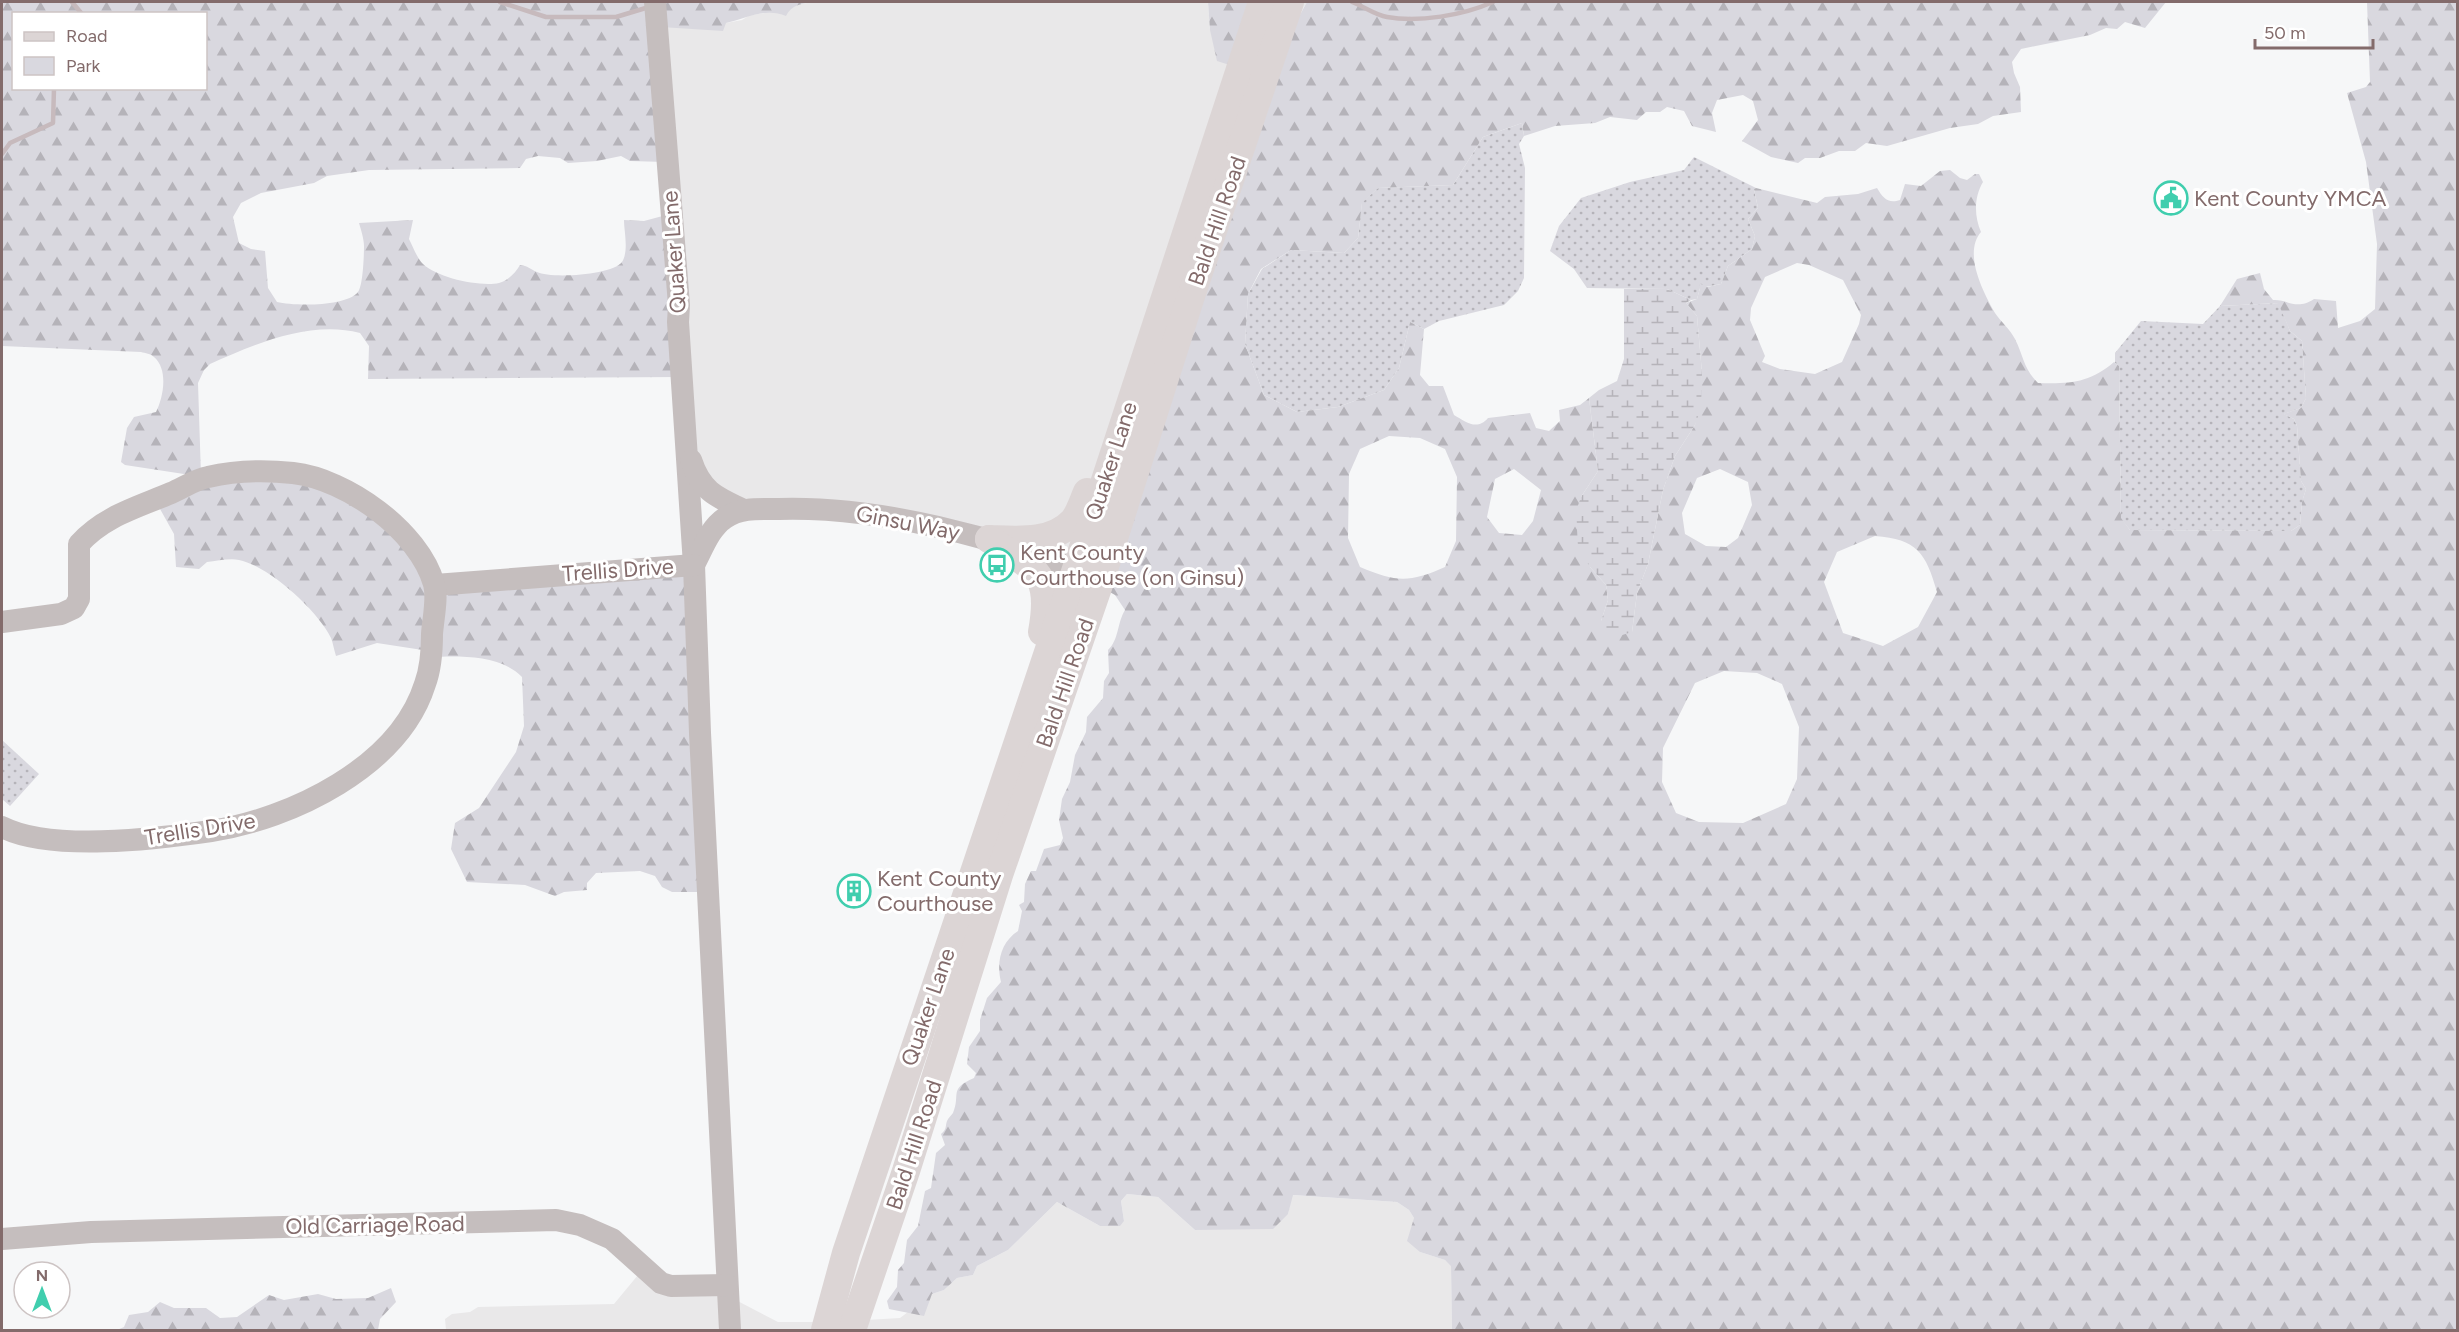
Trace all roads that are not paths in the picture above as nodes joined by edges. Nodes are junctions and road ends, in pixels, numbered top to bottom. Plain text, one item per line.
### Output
1 (655, 2) edge
2 (1262, 2) edge
3 (1290, 2) edge
4 (1306, 2) edge
5 (1262, 89) junction
6 (1146, 355) junction
7 (685, 442) junction
8 (744, 510) junction
9 (989, 539) junction
10 (694, 564) junction
11 (1088, 574) junction
12 (435, 585) junction
13 (2, 622) edge
14 (1029, 707) junction
15 (2, 828) edge
16 (2, 1239) edge
17 (727, 1285) junction
18 (730, 1330) edge
19 (825, 1330) edge
20 (852, 1330) edge

1 - 7 street, Quaker Lane
2 - 6 main road, Quaker Lane
3 - 5 main road, Bald Hill Road
4 - 5 main road
5 - 11 main road, Bald Hill Road
6 - 9 main road
6 - 11 main road, Quaker Lane
7 - 8 street, Ginsu Way
7 - 10 street, Quaker Lane
8 - 9 street, Ginsu Way
8 - 10 street, Ginsu Way
9 - 11 street, Ginsu Way
9 - 14 main road
10 - 12 street, Trellis Drive
10 - 17 street, Quaker Lane
11 - 14 main road, Quaker Lane
11 - 20 main road, Bald Hill Road
12 - 13 street, Trellis Drive
12 - 15 street, Trellis Drive
14 - 19 main road, Quaker Lane
16 - 17 street, Old Carriage Road
17 - 18 street, Quaker Lane

